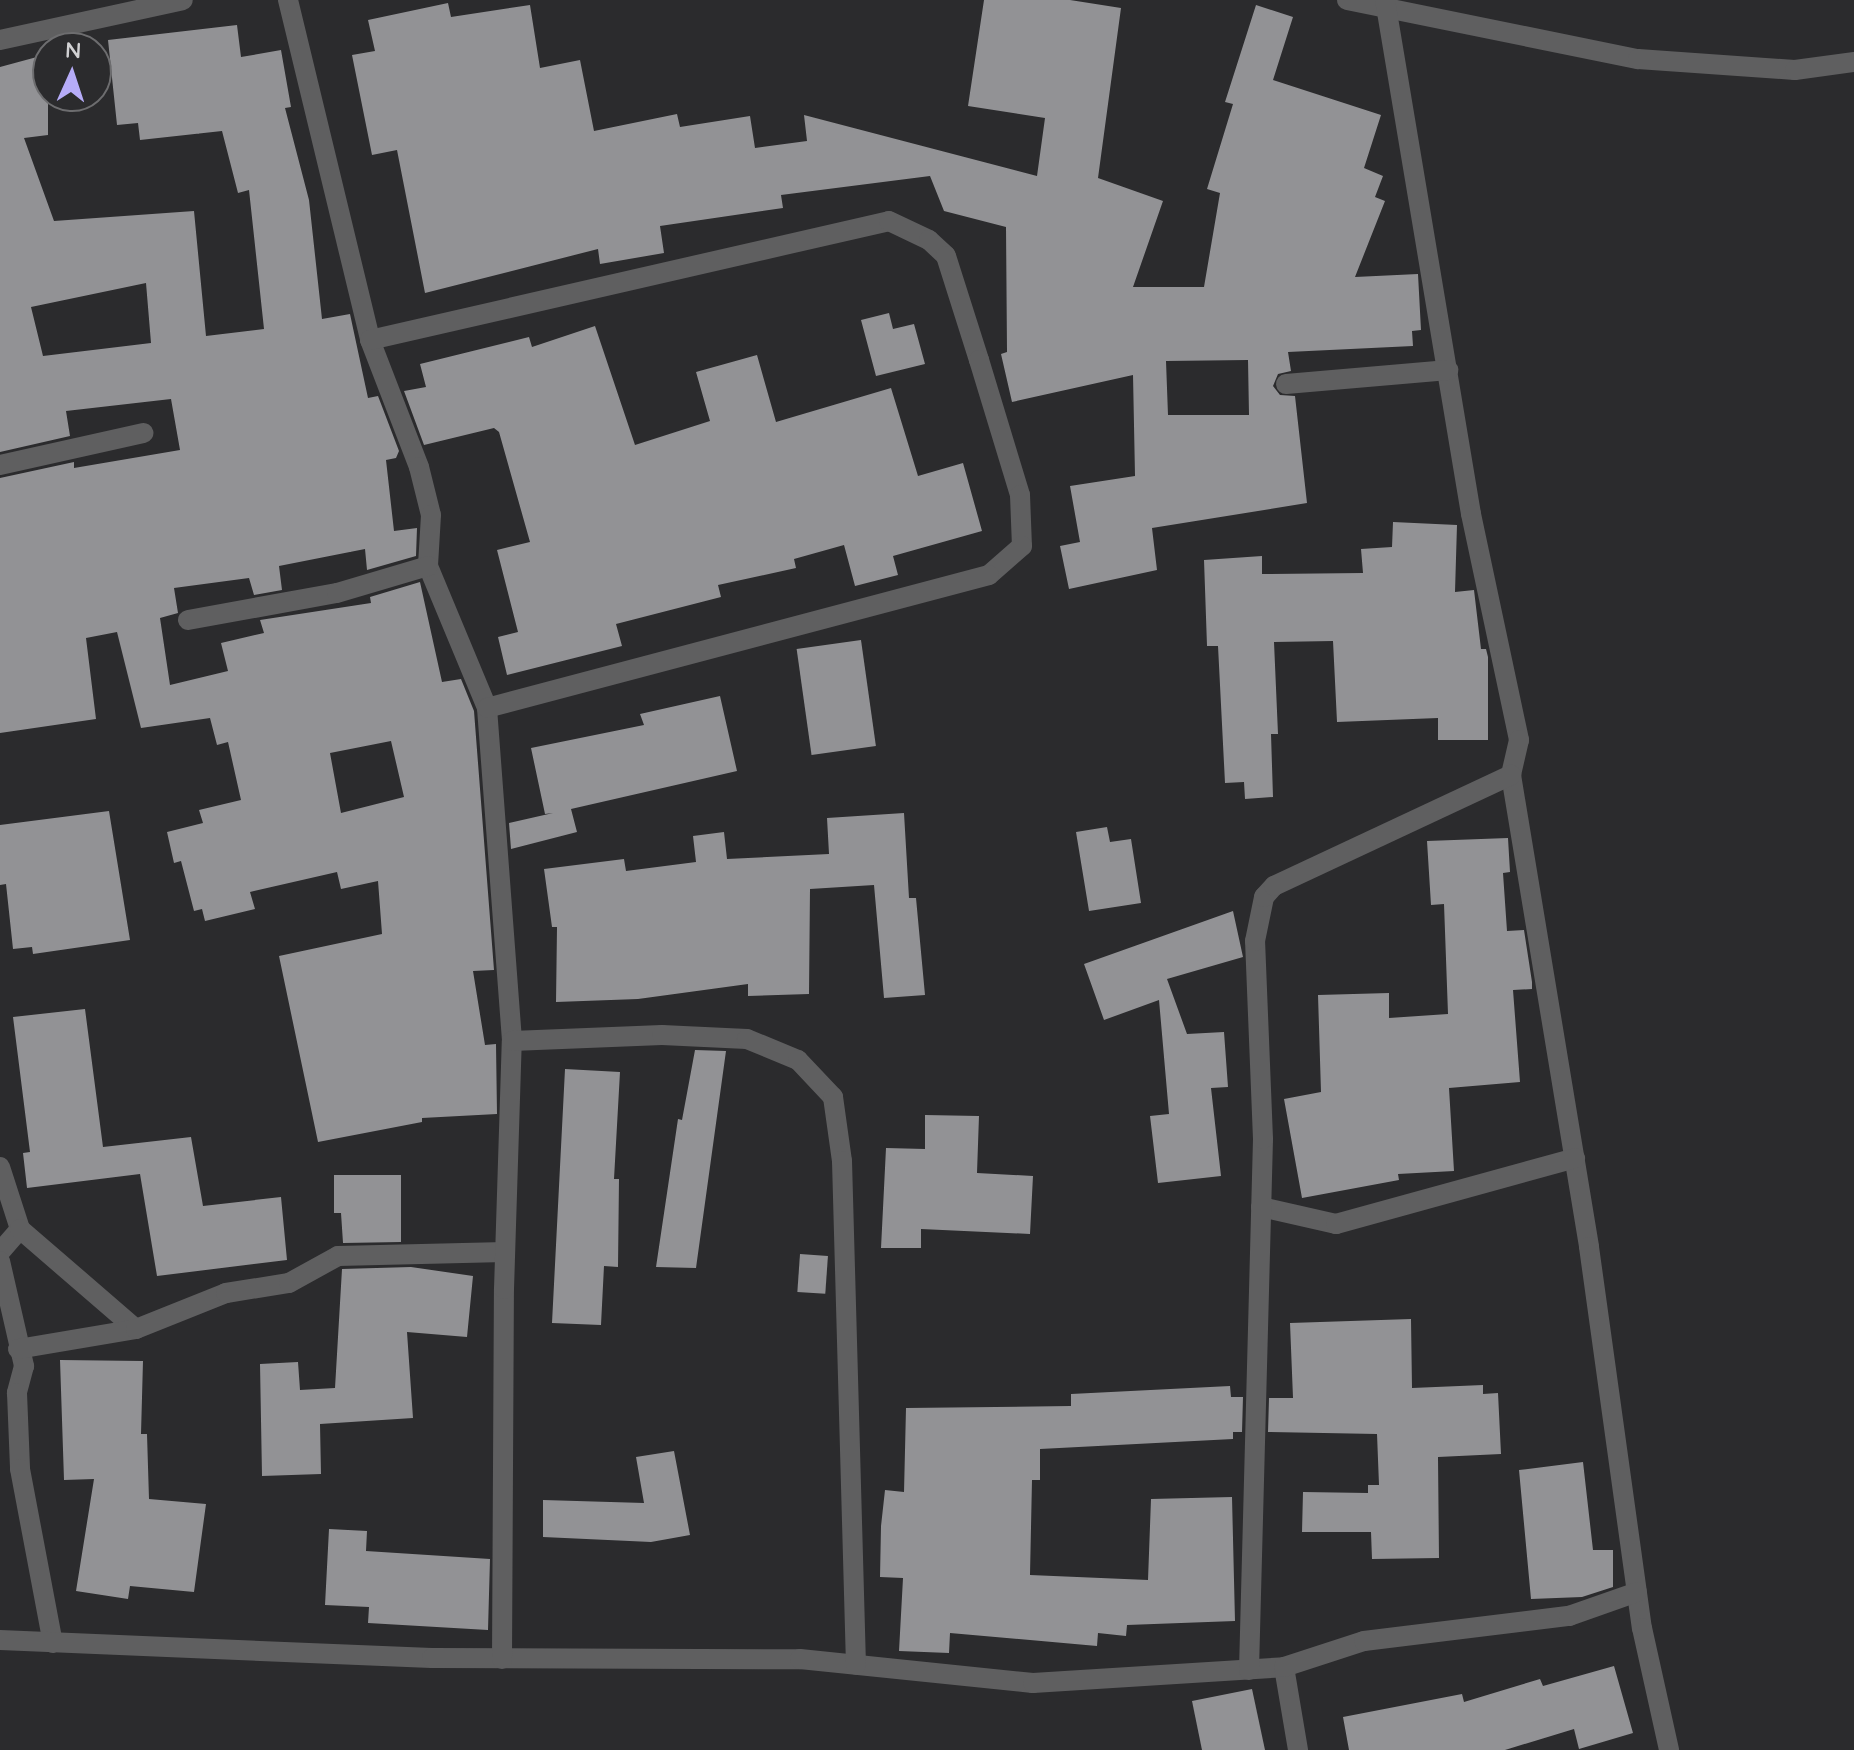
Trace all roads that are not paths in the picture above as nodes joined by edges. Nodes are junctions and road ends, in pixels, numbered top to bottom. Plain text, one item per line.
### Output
1 (183, 0) edge
2 (288, 0) edge
3 (1347, 0) edge
4 (1386, 4) edge
5 (0, 40) edge
6 (1854, 62) edge
7 (370, 340) junction
8 (1448, 370) junction
9 (1286, 384) dead end
10 (143, 433) dead end
11 (0, 465) edge
12 (428, 566) junction
13 (188, 620) dead end
14 (487, 708) junction
15 (1511, 775) junction
16 (512, 1041) junction
17 (1575, 1158) junction
18 (0, 1167) edge
19 (1261, 1207) junction
20 (20, 1229) junction
21 (0, 1252) edge
22 (505, 1252) junction
23 (0, 1261) edge
24 (136, 1329) junction
25 (18, 1349) junction
26 (1637, 1592) junction
27 (0, 1640) edge
28 (53, 1643) junction
29 (502, 1659) junction
30 (856, 1665) junction
31 (1284, 1667) junction
32 (1249, 1670) junction
33 (1298, 1750) edge
34 (1669, 1750) edge

1 - 5 street
2 - 7 street
3 - 4 street
4 - 6 street
4 - 8 street
7 - 12 street
7 - 14 street
8 - 9 street
8 - 15 street
10 - 11 street
12 - 13 street
12 - 14 street
14 - 16 street
15 - 17 street
15 - 19 street
16 - 22 street
16 - 30 street
17 - 19 street
17 - 26 street
18 - 20 street
19 - 32 street
20 - 21 street
20 - 24 street
22 - 24 street
22 - 29 street
23 - 25 street
24 - 25 street
25 - 28 street
26 - 31 street
26 - 34 street
27 - 28 street
28 - 29 street
29 - 30 street
30 - 32 street
31 - 32 street
31 - 33 street

